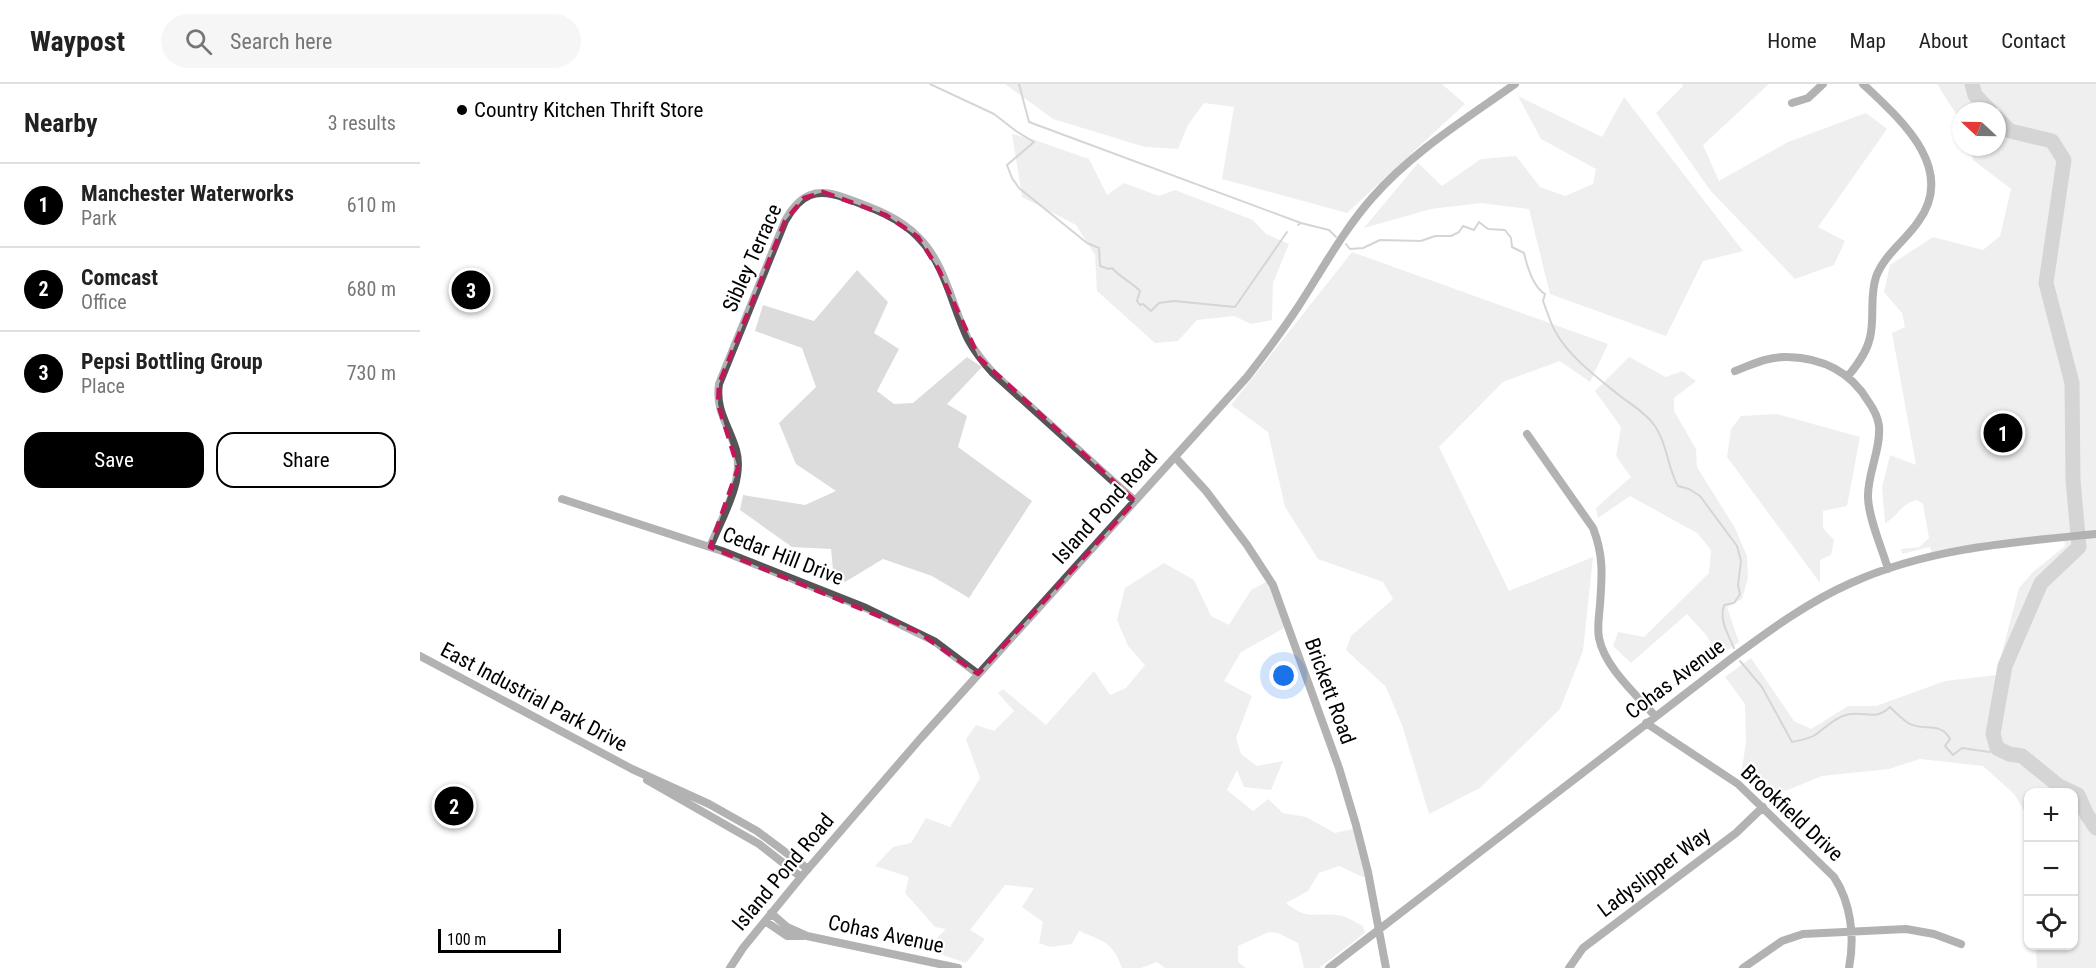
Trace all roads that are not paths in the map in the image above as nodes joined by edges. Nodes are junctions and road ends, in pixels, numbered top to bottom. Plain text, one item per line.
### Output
1 (1515, 84) edge
2 (1823, 84) edge
3 (1863, 84) edge
4 (1792, 103) dead end
5 (1735, 371) dead end
6 (1848, 376) junction
7 (1527, 434) dead end
8 (1175, 457) junction
9 (562, 499) dead end
10 (1135, 501) junction
11 (2092, 534) edge
12 (710, 547) junction
13 (1888, 569) junction
14 (420, 656) edge
15 (978, 674) junction
16 (1655, 716) junction
17 (1646, 723) junction
18 (632, 769) junction
19 (1763, 807) junction
20 (808, 869) junction
21 (801, 877) junction
22 (771, 913) junction
23 (765, 921) junction
24 (1379, 928) junction
25 (1850, 932) junction
26 (807, 936) junction
27 (1960, 944) dead end
28 (730, 968) edge
29 (958, 968) edge
30 (1329, 968) edge
31 (1386, 968) edge
32 (1569, 968) edge
33 (1743, 968) edge
34 (1849, 968) edge

1 - 8 street, Island Pond Road
2 - 4 street
3 - 6 street
5 - 6 street
6 - 13 street
7 - 16 street
8 - 10 street, Island Pond Road
8 - 24 street, Brickett Road
9 - 12 street, Cedar Hill Drive
10 - 12 street, Sibley Terrace
10 - 15 street, Island Pond Road
11 - 13 street, Cohas Avenue
12 - 15 street, Cedar Hill Drive
13 - 16 street, Cohas Avenue
14 - 18 street, East Industrial Park Drive
15 - 20 street, Island Pond Road
16 - 17 street, Cohas Avenue
17 - 19 street, Brookfield Drive
17 - 24 street, Cohas Avenue
18 - 20 street, East Industrial Park Drive
18 - 21 street, East Industrial Park Drive
19 - 25 street, Brookfield Drive
19 - 32 street, Ladyslipper Way
20 - 21 street, Island Pond Road
21 - 22 street, Island Pond Road
22 - 23 street, Island Pond Road
22 - 26 street, Cohas Avenue
23 - 26 street, Cohas Avenue
23 - 28 street, Island Pond Road
24 - 30 street, Cohas Avenue
24 - 31 street, Brickett Road
25 - 27 street
25 - 33 street
25 - 34 street, Brookfield Drive
26 - 29 street, Cohas Avenue

